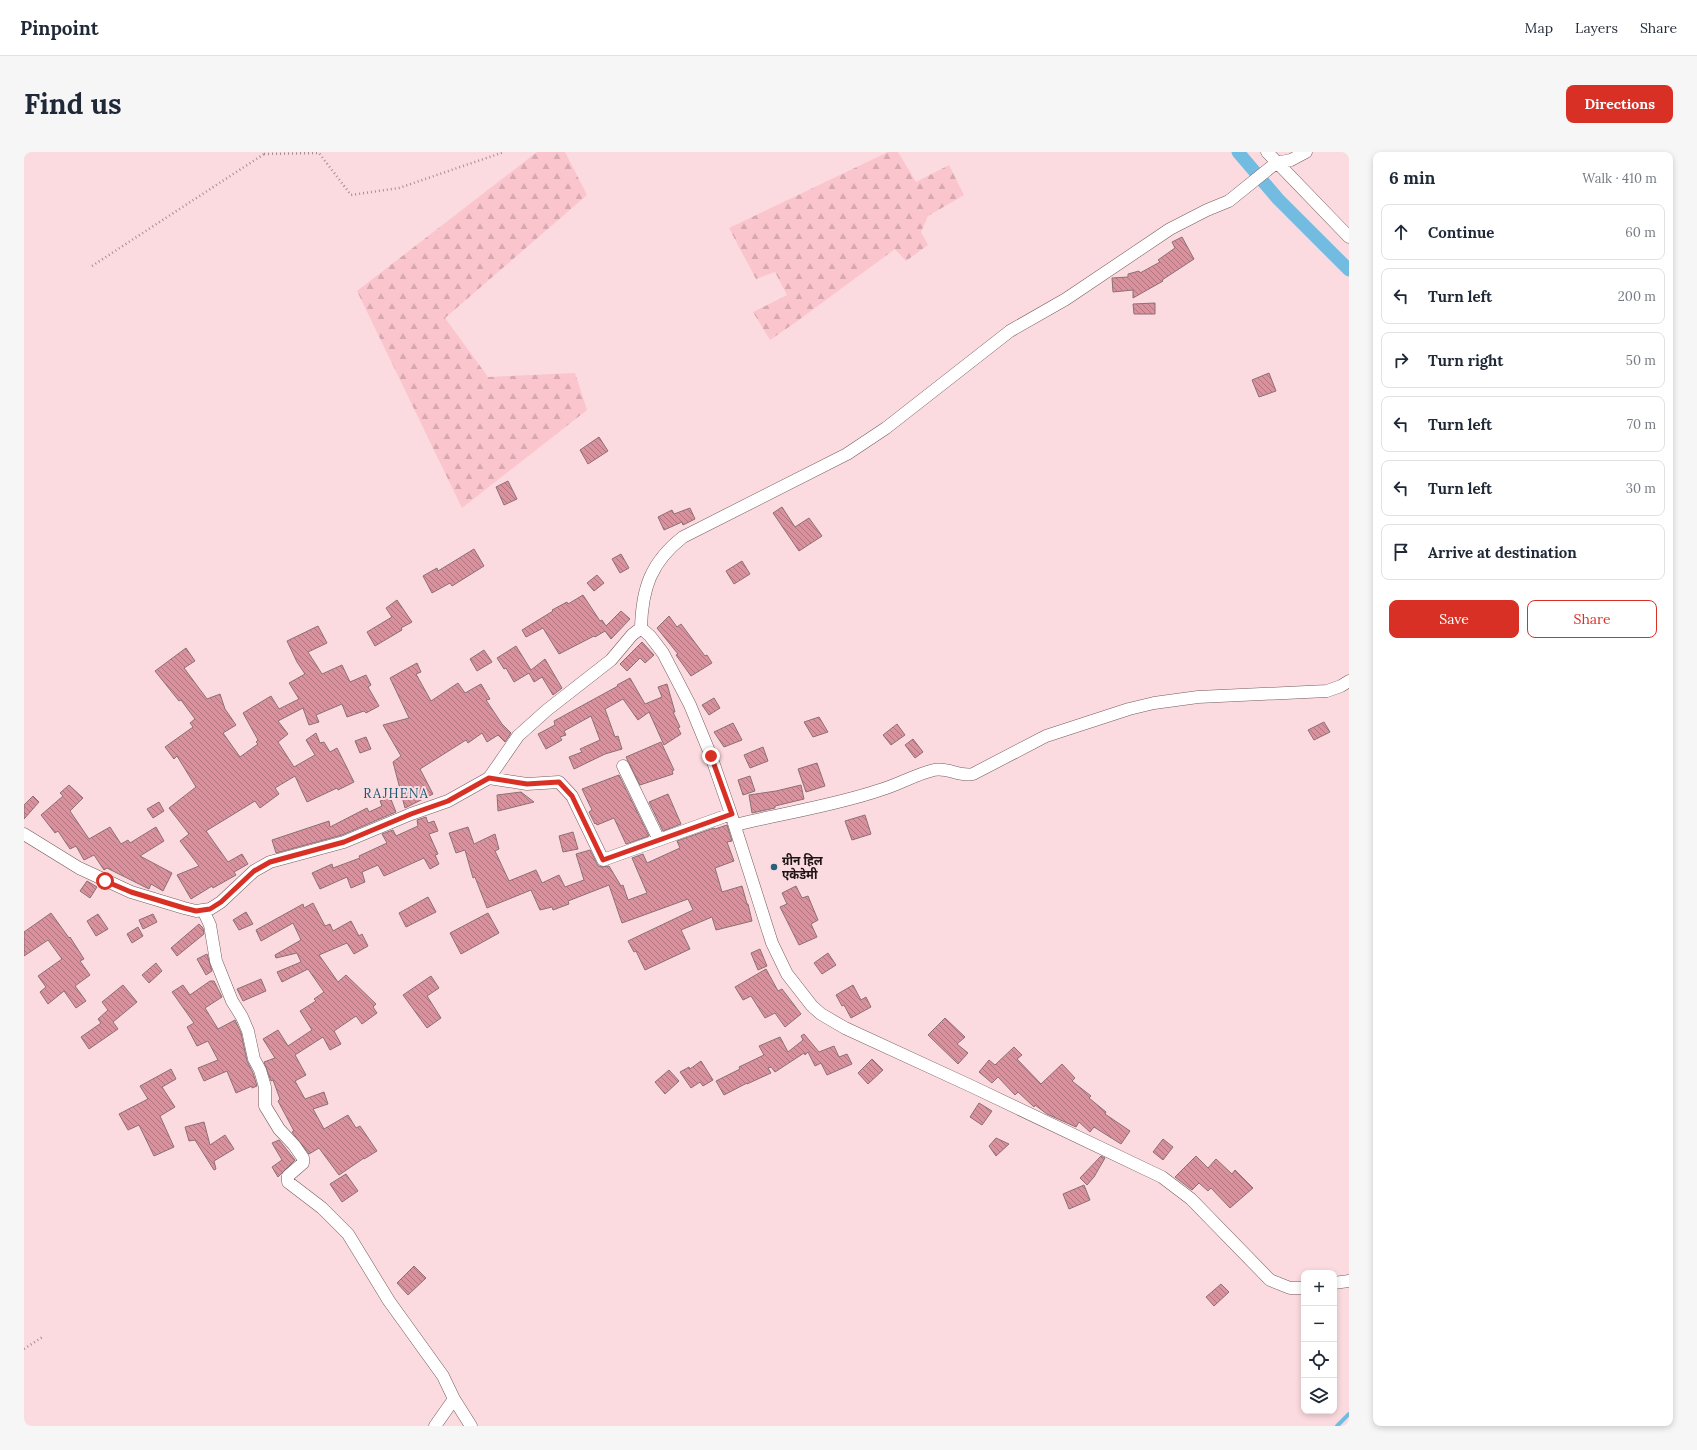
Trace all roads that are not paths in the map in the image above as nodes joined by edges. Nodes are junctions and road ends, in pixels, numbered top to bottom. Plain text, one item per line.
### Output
1 (1267, 152) edge
2 (1306, 152) edge
3 (1272, 165) junction
4 (1349, 237) edge
5 (641, 628) junction
6 (1349, 681) edge
7 (623, 766) dead end
8 (489, 778) junction
9 (733, 820) junction
10 (24, 834) edge
11 (659, 840) junction
12 (203, 910) junction
13 (1349, 1281) edge
14 (1337, 1283) edge
15 (1301, 1288) edge
16 (454, 1399) junction
17 (435, 1426) edge
18 (471, 1426) edge

1 - 3 street
2 - 3 street
3 - 4 street
3 - 5 street
5 - 8 street
5 - 9 street
6 - 9 street
7 - 11 street
8 - 11 street
8 - 12 street
9 - 11 street
9 - 15 street
10 - 12 street
12 - 16 street
13 - 14 street
16 - 17 street
16 - 18 street

